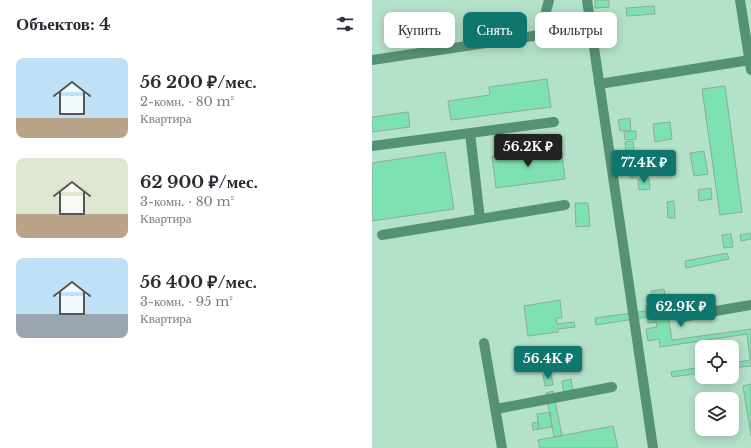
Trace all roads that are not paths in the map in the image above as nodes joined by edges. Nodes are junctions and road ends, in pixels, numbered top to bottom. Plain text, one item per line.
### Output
1 (549, 0) edge
2 (587, 0) edge
3 (740, 0) edge
4 (372, 60) edge
5 (750, 65) edge
6 (599, 84) junction
7 (554, 122) dead end
8 (470, 133) junction
9 (372, 146) edge
10 (565, 206) dead end
11 (480, 219) junction
12 (382, 235) dead end
13 (751, 305) edge
14 (681, 317) dead end
15 (484, 343) dead end
16 (612, 387) dead end
17 (496, 410) junction
18 (502, 448) edge
19 (652, 448) edge

1 - 4 lane
2 - 6 lane
3 - 5 lane
5 - 6 lane
6 - 19 lane
7 - 8 lane
8 - 9 lane
8 - 11 lane
10 - 11 lane
11 - 12 lane
13 - 14 lane
15 - 17 lane
16 - 17 lane
17 - 18 lane

